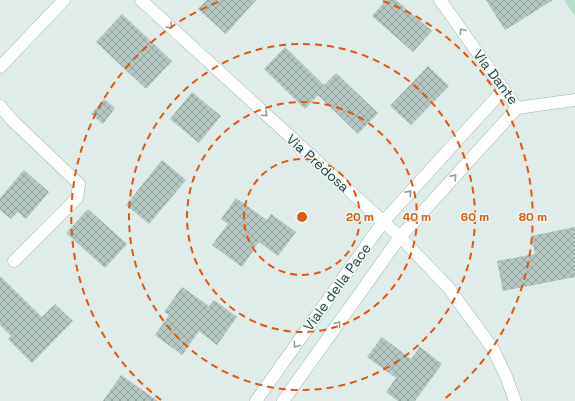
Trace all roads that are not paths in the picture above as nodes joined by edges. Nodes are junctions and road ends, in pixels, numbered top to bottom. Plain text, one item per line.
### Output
1 (64, 0) edge
2 (141, 0) edge
3 (440, 0) edge
4 (0, 67) edge
5 (504, 89) junction
6 (575, 100) edge
7 (0, 106) edge
8 (517, 108) junction
9 (383, 222) junction
10 (400, 237) junction
11 (14, 261) dead end
12 (256, 401) edge
13 (283, 401) edge
14 (515, 401) edge

1 - 4 street
2 -> 9 street, Via Predosa
5 -> 3 street, Via Dante
5 - 8 street, Via Dante
9 -> 5 street, Viale della Pace
6 - 8 street, Via Dante
7 - 11 street
10 -> 8 street, Viale della Pace
9 - 10 street, Via Predosa
9 -> 12 street, Viale della Pace
13 -> 10 street, Viale della Pace
10 - 14 street, Via Predosa

